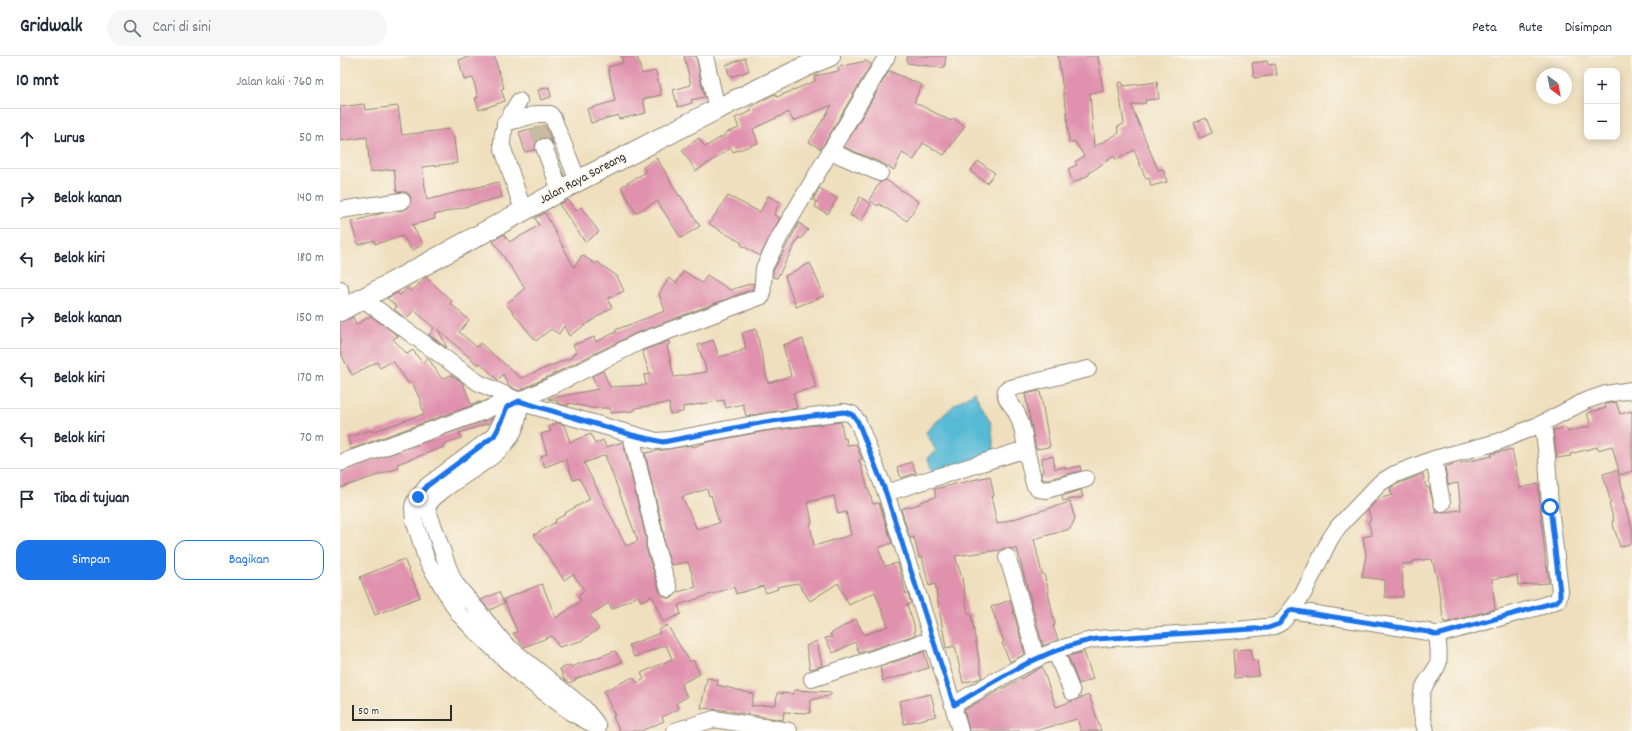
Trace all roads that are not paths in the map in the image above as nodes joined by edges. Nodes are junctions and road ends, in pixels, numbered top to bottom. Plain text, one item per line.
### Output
1 (705, 56) edge
2 (830, 56) edge
3 (887, 56) edge
4 (519, 101) dead end
5 (717, 109) junction
6 (505, 123) junction
7 (544, 147) tunnel mouth
8 (830, 151) junction
9 (880, 173) dead end
10 (578, 181) junction
11 (560, 190) junction
12 (402, 200) dead end
13 (340, 210) edge
14 (523, 210) junction
15 (340, 289) edge
16 (363, 299) junction
17 (341, 310) edge
18 (1088, 369) dead end
19 (1632, 390) edge
20 (514, 399) junction
21 (1543, 423) junction
22 (632, 435) junction
23 (1026, 449) junction
24 (1434, 459) junction
25 (340, 463) edge
26 (1086, 479) dead end
27 (886, 493) junction
28 (1442, 503) dead end
29 (1007, 557) dead end
30 (669, 589) dead end
31 (1290, 610) junction
32 (1437, 635) junction
33 (933, 639) junction
34 (1055, 650) junction
35 (1036, 658) junction
36 (812, 678) dead end
37 (1072, 692) dead end
38 (954, 705) junction
39 (740, 727) edge
40 (599, 729) edge
41 (675, 731) edge
42 (788, 731) edge
43 (960, 731) edge
44 (1426, 731) edge

1 - 5 street
2 - 5 main road, Jalan Raya Soreang
3 - 8 street
4 - 6 street
5 - 10 main road, Jalan Raya Soreang
6 - 10 street
6 - 14 street
7 - 11 street
8 - 9 street
8 - 20 street
10 - 11 main road, Jalan Raya Soreang
11 - 14 main road, Jalan Raya Soreang
12 - 13 street
14 - 16 main road, Jalan Raya Soreang
15 - 17 street
16 - 17 main road, Jalan Raya Soreang
16 - 20 street
18 - 23 street
19 - 21 street
20 - 22 street
20 - 25 street
20 - 40 street
21 - 24 street
21 - 32 street
22 - 27 street
22 - 30 street
23 - 26 street
23 - 27 street
24 - 28 street
24 - 31 street
27 - 33 street
29 - 35 street
31 - 32 street
31 - 34 street
32 - 44 street
33 - 36 street
33 - 38 street
34 - 35 street
34 - 37 street
35 - 38 street
38 - 43 street
39 - 41 street
39 - 42 street

